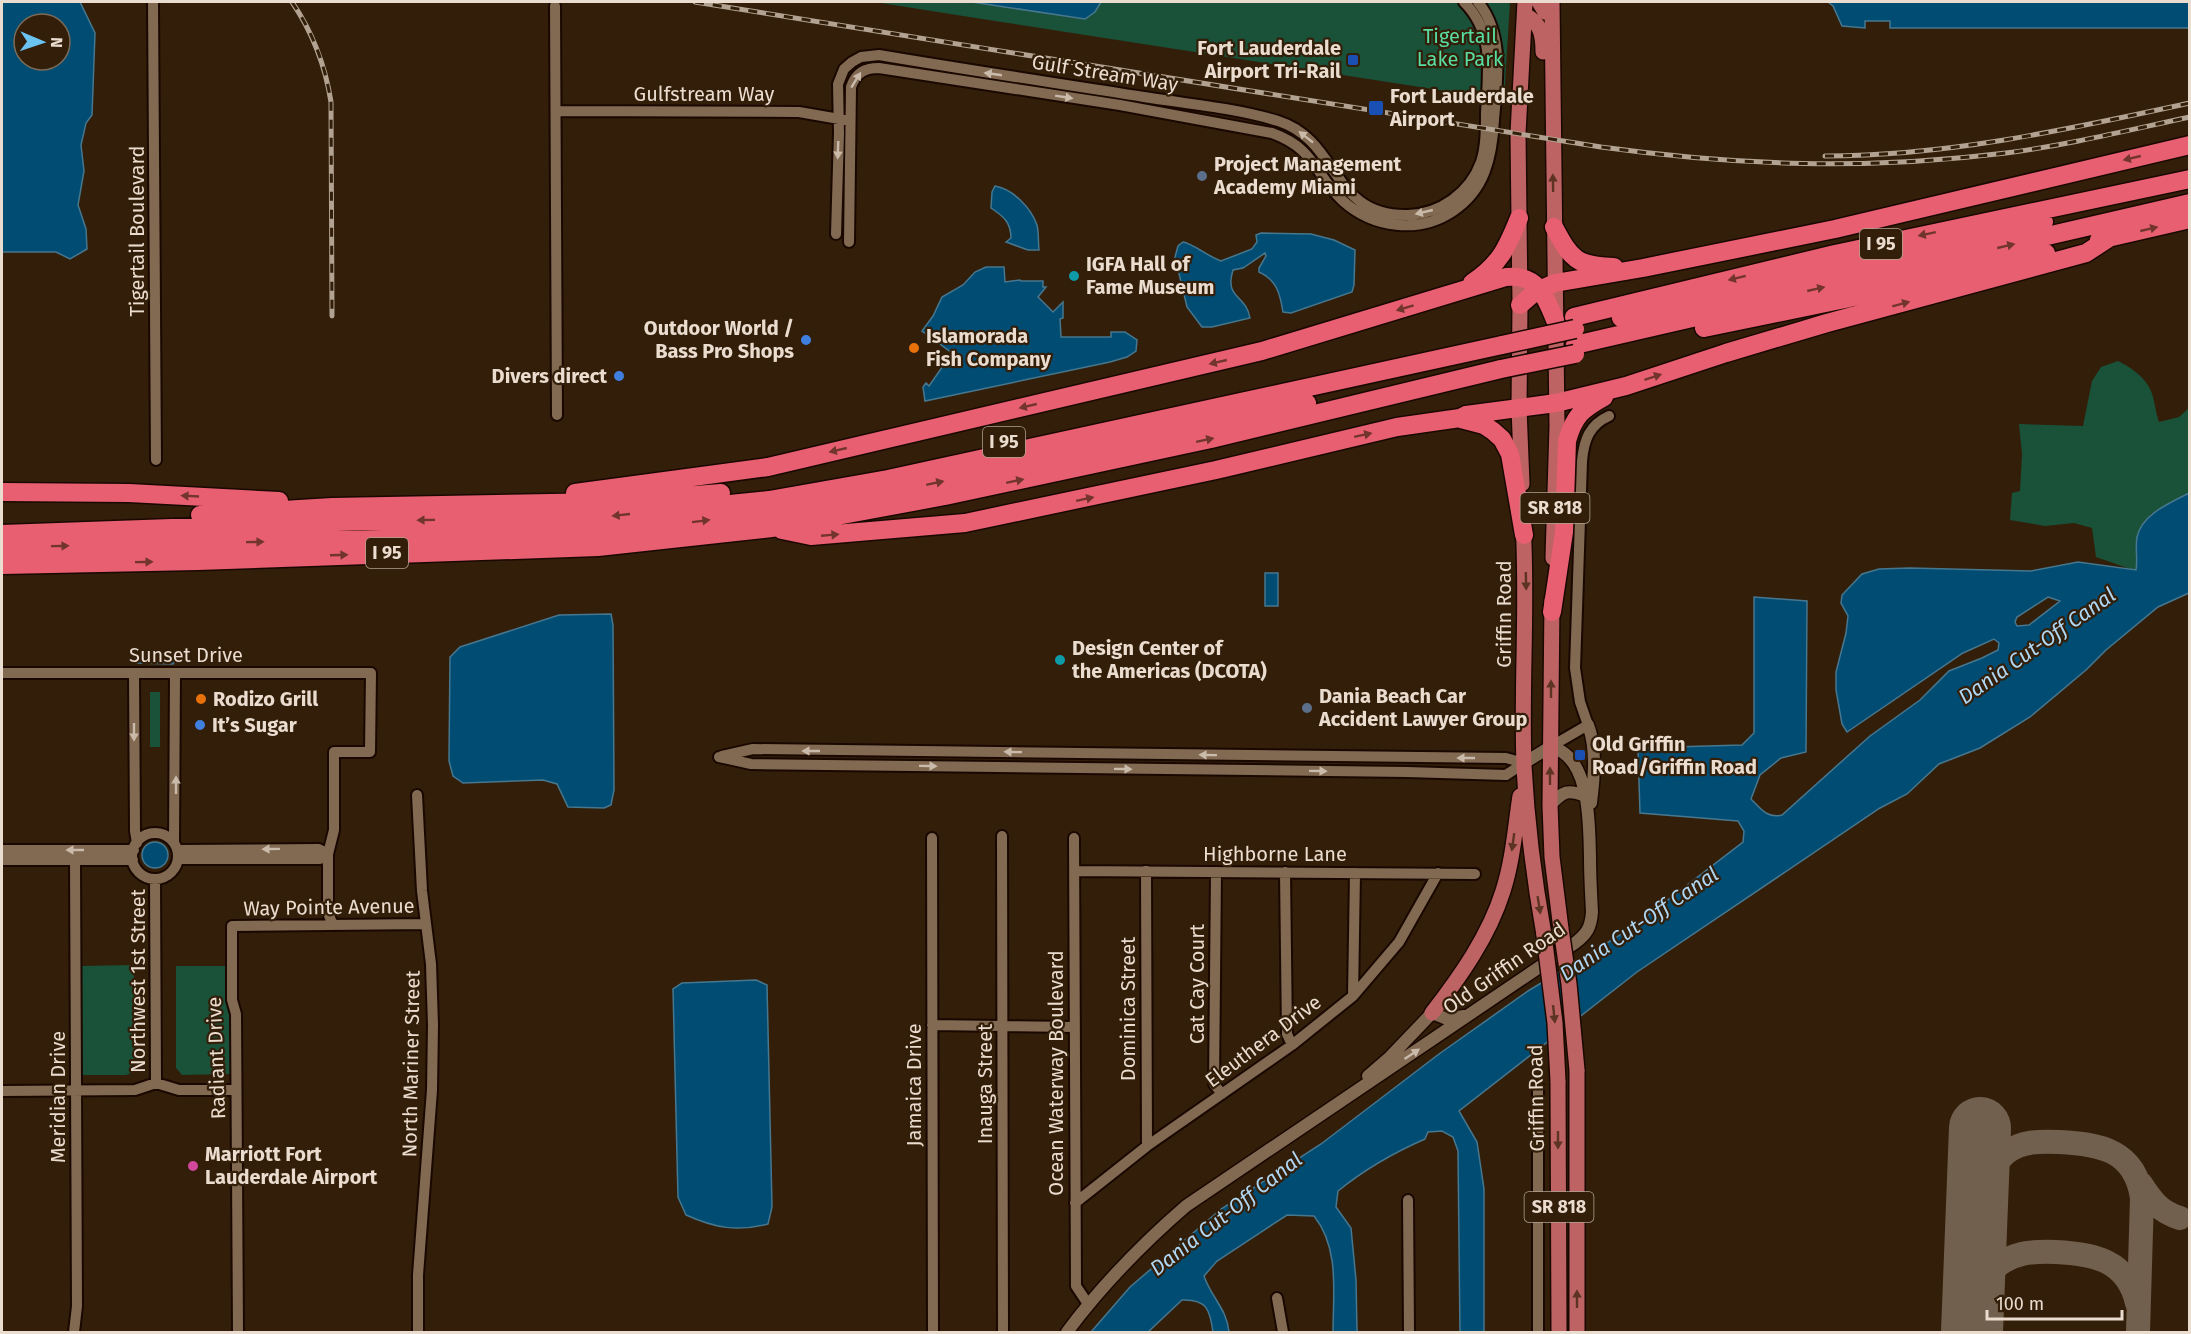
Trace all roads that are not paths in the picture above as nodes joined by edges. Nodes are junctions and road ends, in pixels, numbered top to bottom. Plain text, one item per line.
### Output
1 (153, 2) edge
2 (1464, 2) edge
3 (1478, 2) edge
4 (1539, 2) edge
5 (555, 6) dead end
6 (1525, 8) edge
7 (1552, 8) edge
8 (1552, 93) junction
9 (555, 111) junction
10 (839, 119) junction
11 (851, 121) junction
12 (2190, 145) edge
13 (2190, 178) edge
14 (2190, 189) edge
15 (2190, 203) edge
16 (1519, 218) junction
17 (2190, 219) edge
18 (1554, 227) junction
19 (836, 234) dead end
20 (2109, 238) junction
21 (849, 242) dead end
22 (1643, 268) junction
23 (1519, 276) junction
24 (1547, 286) junction
25 (1461, 290) junction
26 (1520, 305) junction
27 (1555, 320) joint
28 (1575, 336) junction
29 (1502, 352) junction
30 (1613, 389) junction
31 (1556, 403) junction
32 (1519, 408) junction
33 (557, 415) dead end
34 (1609, 416) dead end
35 (1460, 418) junction
36 (156, 460) dead end
37 (2, 492) edge
38 (499, 504) junction
39 (332, 507) junction
40 (55, 521) junction
41 (2, 524) edge
42 (772, 528) junction
43 (149, 529) junction
44 (2, 534) edge
45 (1524, 535) junction
46 (2, 548) edge
47 (2, 565) edge
48 (1552, 612) junction
49 (2, 673) edge
50 (134, 673) junction
51 (175, 673) junction
52 (1588, 725) junction
53 (1550, 747) junction
54 (1524, 763) junction
55 (417, 795) dead end
56 (1586, 796) junction
57 (1550, 805) junction
58 (1589, 816) junction
59 (1002, 836) dead end
60 (932, 838) dead end
61 (1074, 838) dead end
62 (2, 850) edge
63 (134, 851) junction
64 (176, 851) junction
65 (328, 854) junction
66 (2, 861) edge
67 (75, 861) junction
68 (1074, 871) junction
69 (1146, 871) junction
70 (1216, 872) junction
71 (1285, 872) junction
72 (1355, 873) junction
73 (1438, 873) junction
74 (1475, 873) dead end
75 (155, 879) junction
76 (426, 924) junction
77 (333, 925) junction
78 (232, 926) joint
79 (1353, 996) junction
80 (1432, 1013) junction
81 (1467, 1016) junction
82 (932, 1025) junction
83 (1003, 1026) junction
84 (1074, 1027) junction
85 (1292, 1045) junction
86 (156, 1083) junction
87 (1538, 1086) dead end
88 (2, 1090) edge
89 (76, 1090) junction
90 (236, 1090) junction
91 (1222, 1094) junction
92 (1328, 1109) junction
93 (1147, 1146) junction
94 (1408, 1200) dead end
95 (1075, 1203) junction
96 (1277, 1299) dead end
97 (1088, 1304) junction
98 (74, 1332) edge
99 (238, 1332) edge
100 (418, 1332) edge
101 (933, 1332) edge
102 (1002, 1332) edge
103 (1067, 1332) edge
104 (1283, 1332) edge
105 (1409, 1332) edge
106 (1538, 1332) edge
107 (1559, 1332) edge
108 (1577, 1332) edge

1 - 36 street, Tigertail Boulevard
2 -> 10 street, Gulf Stream Way
11 -> 3 street, Gulf Stream Way
4 - 7 main road
5 - 9 street
6 - 8 main road
6 - 16 main road, Griffin Road / SR 818
7 - 8 main road
18 -> 8 main road
9 - 10 street, Gulfstream Way
9 - 33 street
10 - 11 street, Gulfstream Way
10 -> 19 street, Gulf Stream Way
11 - 21 street, Gulf Stream Way
12 -> 22 highway
13 -> 28 highway, I 95
14 - 28 highway
28 -> 15 highway
16 - 23 main road, Griffin Road / SR 818
16 - 25 highway
20 -> 17 highway, I 95
18 - 22 highway
18 - 24 main road
20 - 28 highway, I 95
30 -> 20 highway
22 - 24 highway
23 - 24 highway
23 - 25 highway
23 - 26 main road, Griffin Road / SR 818
24 - 26 highway
24 - 27 highway
25 -> 38 highway
26 - 32 main road, Griffin Road / SR 818
27 - 31 main road, Griffin Road / SR 818
28 - 29 highway, I 95
28 - 29 highway, I 95, bridge
29 - 38 highway, I 95
42 -> 29 highway, I 95
29 -> 43 highway
46 -> 29 highway
30 - 31 highway
30 - 48 highway
31 - 32 highway
31 - 48 main road, Griffin Road / SR 818
32 - 35 highway
32 - 45 main road, Griffin Road / SR 818
34 - 52 street
42 -> 35 highway
35 - 45 highway
39 -> 37 highway
38 - 39 highway, I 95
39 - 40 highway, I 95
40 - 41 highway, I 95
40 - 43 highway
47 -> 42 highway, I 95
43 - 44 highway
45 -> 54 main road, Griffin Road / SR 818
53 -> 48 main road, Griffin Road / SR 818
49 - 50 street, Sunset Drive
50 - 51 street, Sunset Drive
50 -> 63 street
64 -> 51 street
51 - 65 street, Sunset Drive
52 - 53 street
52 - 58 street
53 - 54 street
53 - 56 street, Old Griffin Road
57 -> 53 main road, Griffin Road / SR 818
54 -> 54 street
54 -> 80 main road
54 -> 107 main road, Griffin Road / SR 818, bridge
55 - 76 street, North Mariner Street
56 - 57 street
56 - 58 street, Old Griffin Road
108 -> 57 main road, Griffin Road / SR 818, bridge
58 - 81 street, Old Griffin Road
59 - 83 street, Inauga Street
60 - 82 street, Jamaica Drive
61 - 68 street, Ocean Waterway Boulevard
63 -> 62 street
63 - 64 street
63 - 67 street
63 - 75 street
64 - 65 street
64 - 75 street
65 - 77 street
66 - 67 street
67 - 89 street, Meridian Drive
68 - 69 street, Highborne Lane
68 - 84 street, Ocean Waterway Boulevard
69 - 70 street, Highborne Lane
69 - 93 street, Dominica Street
70 - 71 street, Highborne Lane
70 - 91 street, Cat Cay Court
71 - 72 street, Highborne Lane
71 - 85 street
72 - 73 street, Highborne Lane
72 - 79 street
73 - 74 street, Highborne Lane
73 - 79 street, Eleuthera Drive
75 - 86 street, Northwest 1st Street
76 - 77 street, Way Pointe Avenue
76 - 100 street, North Mariner Street
77 - 78 street, Way Pointe Avenue
78 - 90 street, Radiant Drive
79 - 85 street, Eleuthera Drive
80 - 81 street
80 - 92 street, Old Griffin Road
92 -> 81 street, Old Griffin Road
82 - 83 street
82 - 101 street, Jamaica Drive
83 - 84 street
83 - 102 street, Inauga Street
84 - 95 street, Ocean Waterway Boulevard
85 - 91 street, Eleuthera Drive
86 - 89 street
86 - 90 street
87 - 106 street
88 - 89 street
89 - 98 street, Meridian Drive
90 - 99 street, Radiant Drive
91 - 93 street, Eleuthera Drive
92 - 97 street, Old Griffin Road
93 - 95 street, Eleuthera Drive
94 - 105 street
95 - 97 street, Ocean Waterway Boulevard
96 - 104 street
97 - 103 street, Old Griffin Road

